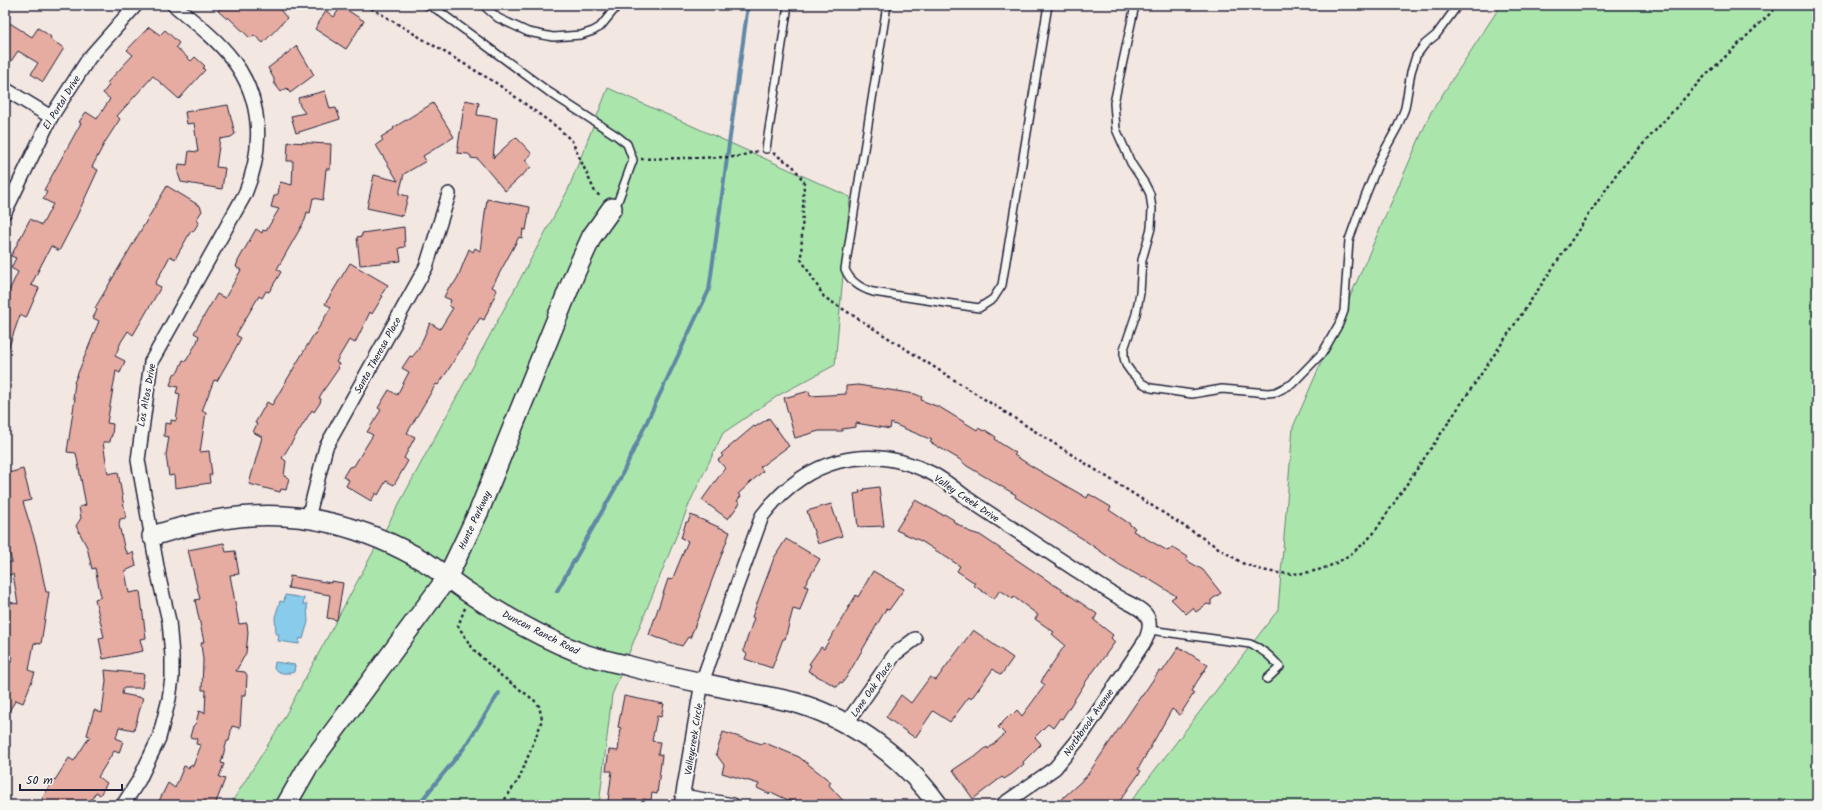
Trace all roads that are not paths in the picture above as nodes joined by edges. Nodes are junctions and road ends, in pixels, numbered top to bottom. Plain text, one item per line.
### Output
1 (136, 5) edge
2 (174, 5) edge
3 (427, 5) edge
4 (483, 5) edge
5 (618, 5) edge
6 (788, 5) edge
7 (887, 5) edge
8 (1048, 5) edge
9 (1135, 5) edge
10 (1458, 5) edge
11 (5, 89) edge
12 (51, 118) junction
13 (766, 149) road end
14 (449, 194) dead end
15 (612, 208) joint
16 (5, 212) edge
17 (308, 518) junction
18 (152, 536) junction
19 (447, 578) junction
20 (1149, 625) junction
21 (915, 639) dead end
22 (1267, 679) dead end
23 (702, 682) junction
24 (846, 724) junction
25 (682, 801) edge
26 (123, 805) edge
27 (286, 805) edge
28 (733, 805) edge
29 (938, 805) edge
30 (1002, 805) edge

1 - 12 street, El Portal Drive
2 - 18 street, Los Altos Drive
3 - 15 lane
4 - 5 lane
6 - 13 lane
7 - 8 lane
9 - 10 lane
11 - 12 street
12 - 16 street, El Portal Drive
14 - 17 street, Santa Theresa Place
15 - 19 street, Hunte Parkway
17 - 18 street, Duncan Ranch Road
17 - 19 street, Duncan Ranch Road
18 - 26 street, Los Altos Drive
19 - 23 street, Duncan Ranch Road
19 - 27 street, Hunte Parkway
20 - 22 lane
20 - 23 street, Valley Creek Drive
20 - 30 street, Northbrook Avenue
21 - 24 street, Lone Oak Place
23 - 24 street, Duncan Ranch Road
23 - 25 street, Valleycreek Circle
24 - 29 street, Duncan Ranch Road
25 - 28 street, Valleycreek Circle

